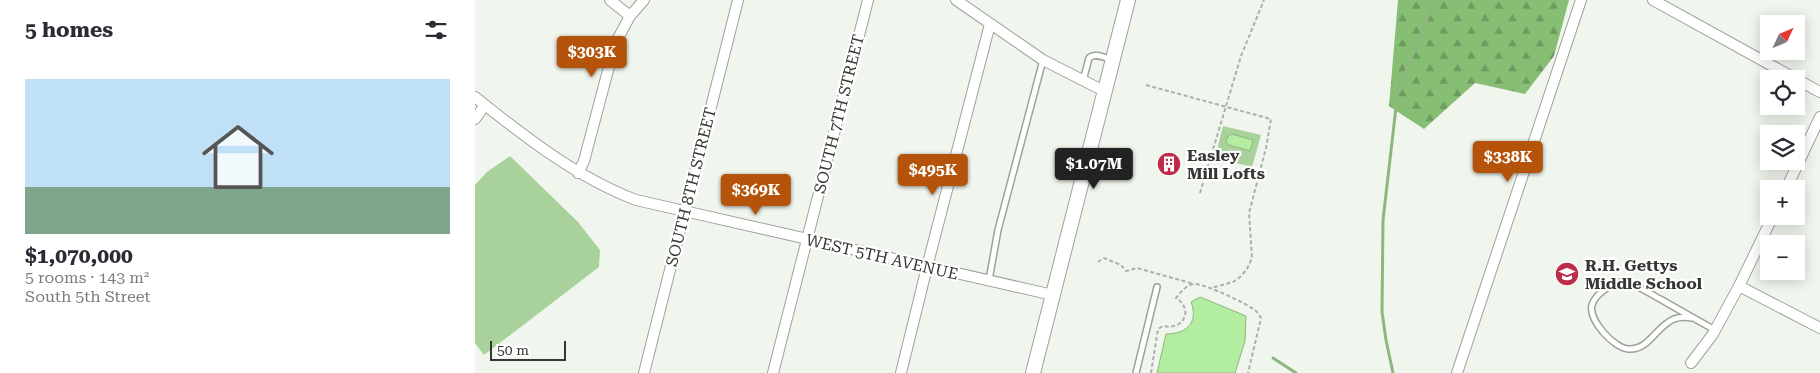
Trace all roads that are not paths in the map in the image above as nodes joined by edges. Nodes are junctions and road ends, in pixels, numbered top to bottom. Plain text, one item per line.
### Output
1 (610, 0) edge
2 (644, 0) edge
3 (738, 0) edge
4 (868, 0) edge
5 (955, 0) edge
6 (1128, 0) edge
7 (1581, 0) edge
8 (1653, 0) edge
9 (630, 16) junction
10 (990, 24) junction
11 (1043, 60) junction
12 (1113, 61) junction
13 (1780, 70) edge
14 (1083, 82) junction
15 (1805, 84) edge
16 (1104, 91) junction
17 (1820, 92) edge
18 (475, 97) edge
19 (485, 105) junction
20 (1820, 117) edge
21 (475, 118) edge
22 (578, 173) junction
23 (1790, 180) edge
24 (684, 212) junction
25 (1769, 225) edge
26 (807, 240) junction
27 (927, 267) junction
28 (989, 281) junction
29 (1739, 286) junction
30 (1157, 287) dead end
31 (1053, 295) junction
32 (1692, 318) junction
33 (1820, 328) edge
34 (1715, 330) junction
35 (1691, 363) dead end
36 (643, 373) edge
37 (773, 373) edge
38 (901, 373) edge
39 (1033, 373) edge
40 (1136, 373) edge
41 (1457, 373) edge

1 - 9 street
2 - 9 street
3 - 24 street, SOUTH 8TH STREET
4 - 26 street, SOUTH 7TH STREET
5 - 10 street
6 - 12 street
7 - 41 street
8 - 13 street
9 - 22 street
10 - 11 street
10 - 27 street
11 - 14 street
11 - 28 lane
12 - 14 lane
12 - 16 street
14 - 16 street
15 - 17 street
16 - 31 street
18 - 19 street, WEST 5TH AVENUE
19 - 21 street
19 - 22 street, WEST 5TH AVENUE
20 - 23 street
22 - 24 street, WEST 5TH AVENUE
24 - 26 street, WEST 5TH AVENUE
24 - 36 street, SOUTH 8TH STREET
25 - 29 street
26 - 27 street, WEST 5TH AVENUE
26 - 37 street, SOUTH 7TH STREET
27 - 28 street, WEST 5TH AVENUE
27 - 38 street
28 - 31 street, WEST 5TH AVENUE
29 - 33 street
29 - 34 street
30 - 40 lane
31 - 39 street
32 - 32 lane
32 - 34 lane
34 - 35 street

